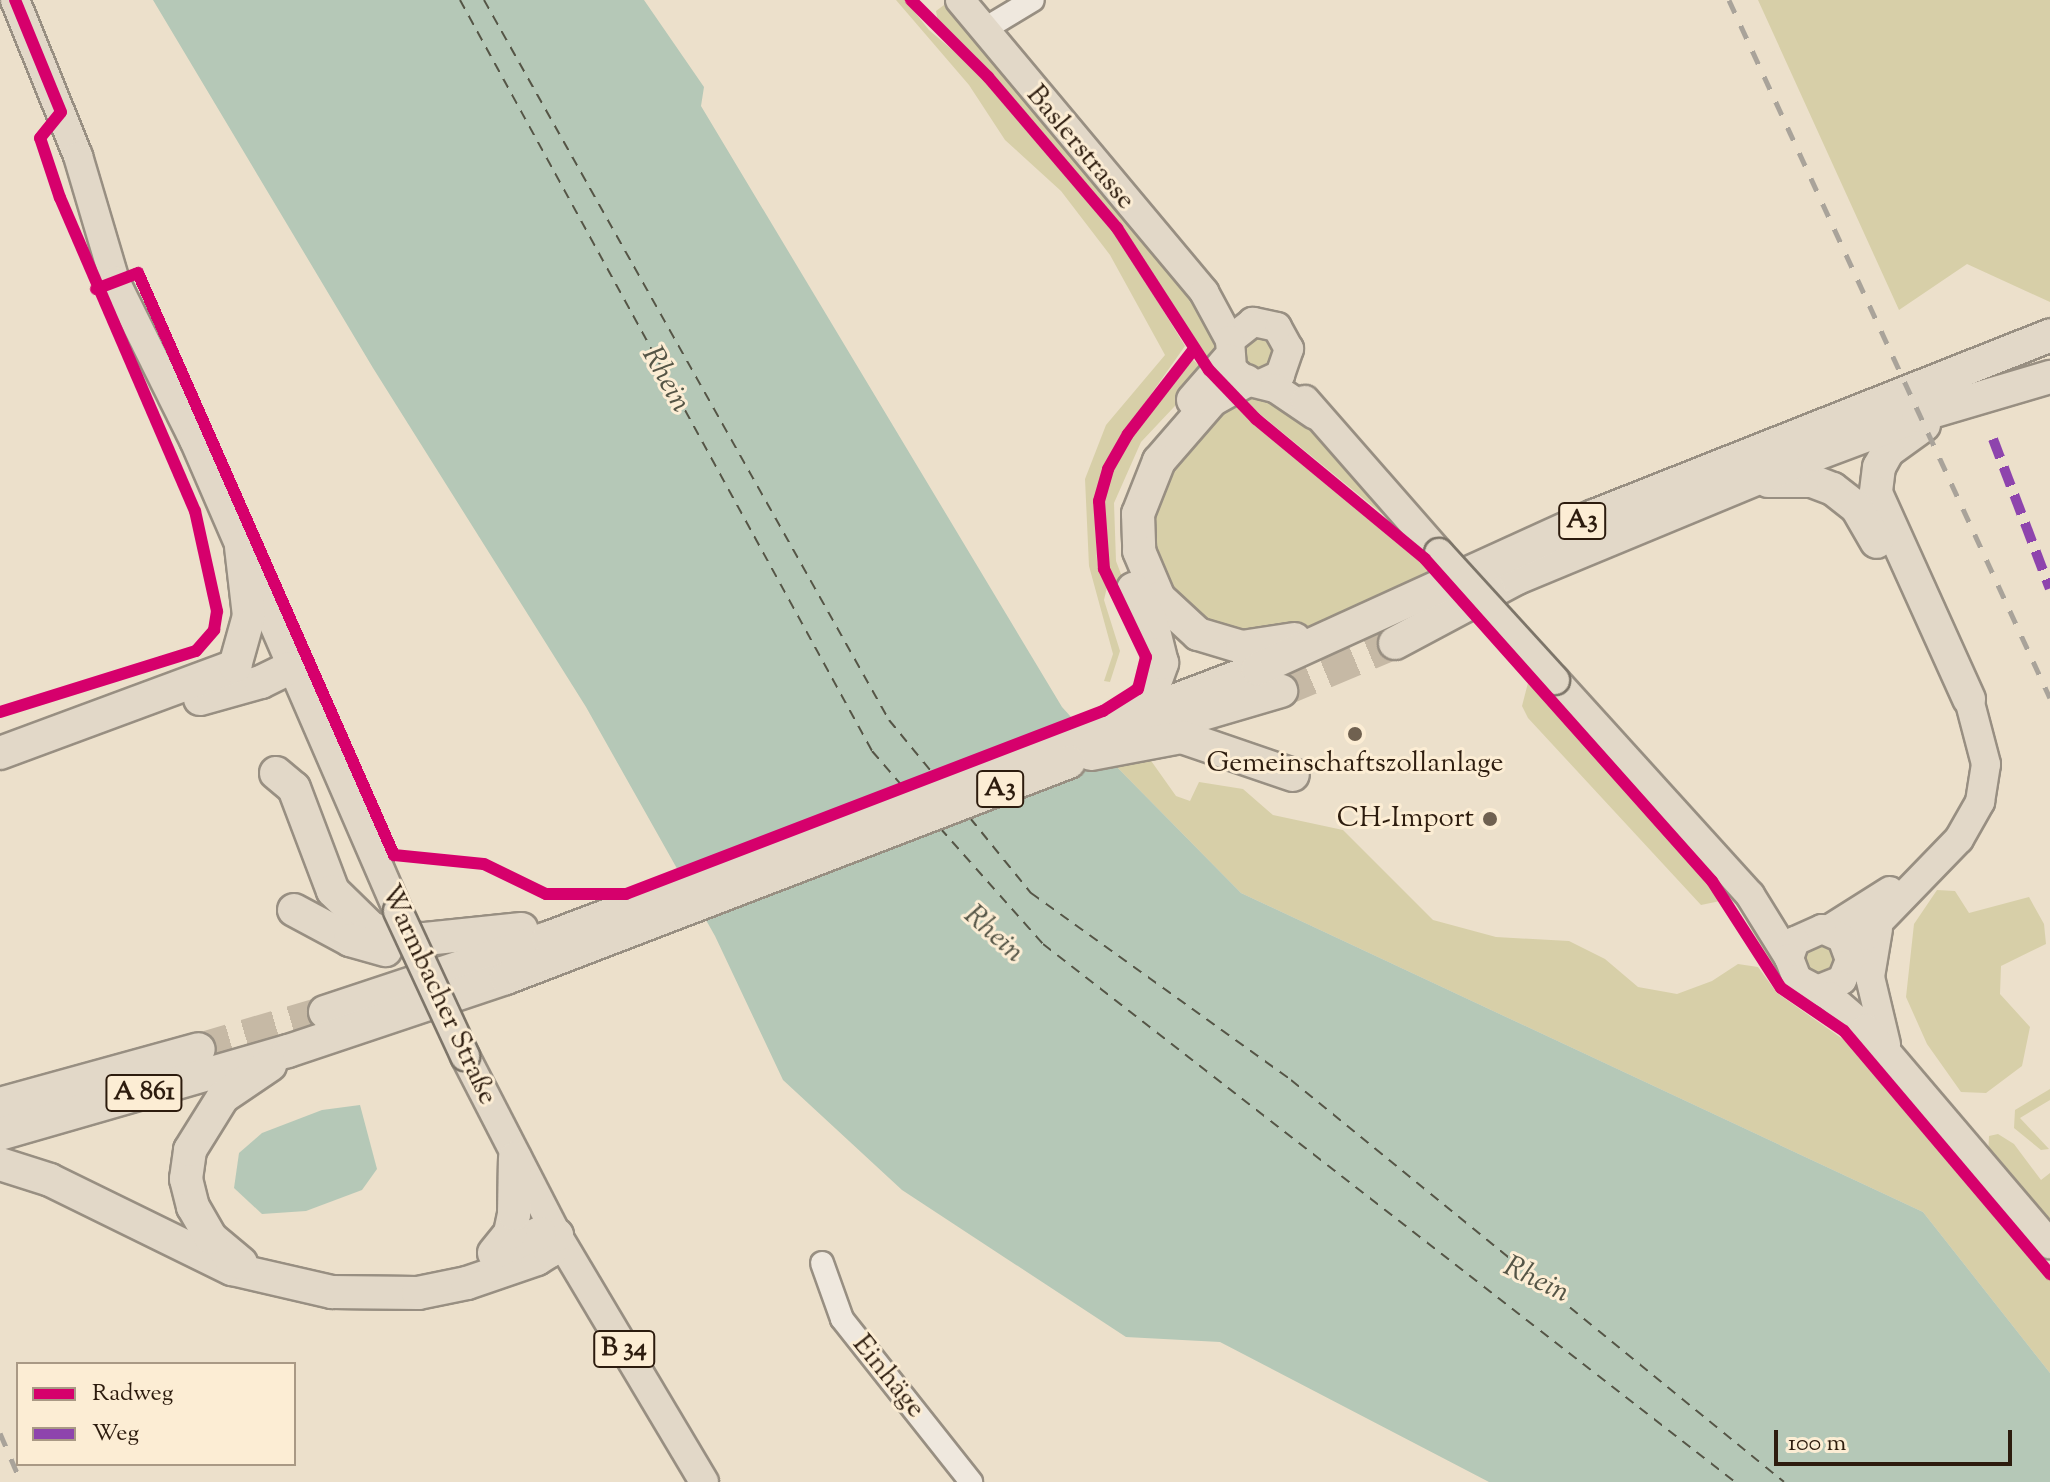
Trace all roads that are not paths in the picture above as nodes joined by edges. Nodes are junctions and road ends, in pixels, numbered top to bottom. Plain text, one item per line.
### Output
1 (15, 0) edge
2 (960, 0) edge
3 (1033, 0) edge
4 (983, 30) junction
5 (1204, 292) junction
6 (1253, 322) junction
7 (2050, 335) edge
8 (2050, 353) edge
9 (1251, 367) junction
10 (2050, 377) edge
11 (1922, 387) junction
12 (1988, 396) junction
13 (1757, 482) junction
14 (241, 547) junction
15 (1436, 588) junction
16 (1395, 643) tunnel mouth
17 (235, 666) junction
18 (290, 668) junction
19 (1281, 691) tunnel mouth
20 (1961, 703) junction
21 (1141, 729) junction
22 (0, 753) edge
23 (0, 766) edge
24 (276, 773) dead end
25 (1293, 775) dead end
26 (903, 813) junction
27 (660, 906) junction
28 (294, 910) dead end
29 (609, 914) junction
30 (1774, 918) junction
31 (1882, 919) junction
32 (1822, 929) junction
33 (548, 938) junction
34 (1789, 958) junction
35 (479, 960) junction
36 (1849, 966) junction
37 (414, 968) dead end
38 (1817, 990) junction
39 (325, 1012) tunnel mouth
40 (1866, 1028) junction
41 (199, 1049) tunnel mouth
42 (288, 1051) junction
43 (1892, 1060) junction
44 (0, 1104) edge
45 (0, 1134) edge
46 (515, 1158) junction
47 (0, 1164) edge
48 (557, 1235) junction
49 (2050, 1244) edge
50 (497, 1251) junction
51 (822, 1263) dead end
52 (704, 1482) edge
53 (971, 1482) edge

1 - 14 main road, Warmbacher Straße / B 34
2 - 4 main road, Baslerstrasse
3 - 4 street
4 - 5 main road, Baslerstrasse
5 - 6 main road, Baslerstrasse
5 - 9 main road, Baslerstrasse
6 - 9 main road
6 - 9 main road, Baslerstrasse
7 - 11 highway, A3
8 - 11 highway, A3
9 - 15 highway
9 - 21 highway
9 - 30 main road, Baslerstrasse, bridge
10 - 12 highway, A3
11 - 15 highway, A3
12 - 13 highway, A3
12 - 20 highway
13 - 16 highway, A3
13 - 20 highway
14 - 17 highway
14 - 18 main road, Warmbacher Straße / B 34
15 - 21 highway, A3
17 - 18 highway
17 - 22 highway
18 - 23 highway
18 - 46 main road, Warmbacher Straße / B 34, bridge
19 - 21 highway, A3
20 - 31 main road
20 - 32 main road
21 - 25 highway
21 - 26 highway, A3
21 - 26 highway, A3
24 - 29 highway
26 - 27 highway, A 861
27 - 29 highway, A 861
27 - 42 highway, A 861
28 - 33 highway
29 - 33 highway, A 861
30 - 32 main road
30 - 34 main road, Baslerstrasse
31 - 36 main road
31 - 43 main road
32 - 34 main road
32 - 36 main road
33 - 35 highway, A 861
34 - 38 main road
35 - 37 highway
35 - 39 highway, A 861
36 - 38 main road
36 - 40 main road
38 - 40 main road
40 - 43 main road
41 - 44 highway, A 861
42 - 45 highway, A 861
42 - 50 highway
43 - 49 main road
46 - 48 main road, Warmbacher Straße / B 34
46 - 50 highway
47 - 48 highway
48 - 50 highway
48 - 52 main road, Warmbacher Straße / B 34
51 - 53 street, Einhäge

